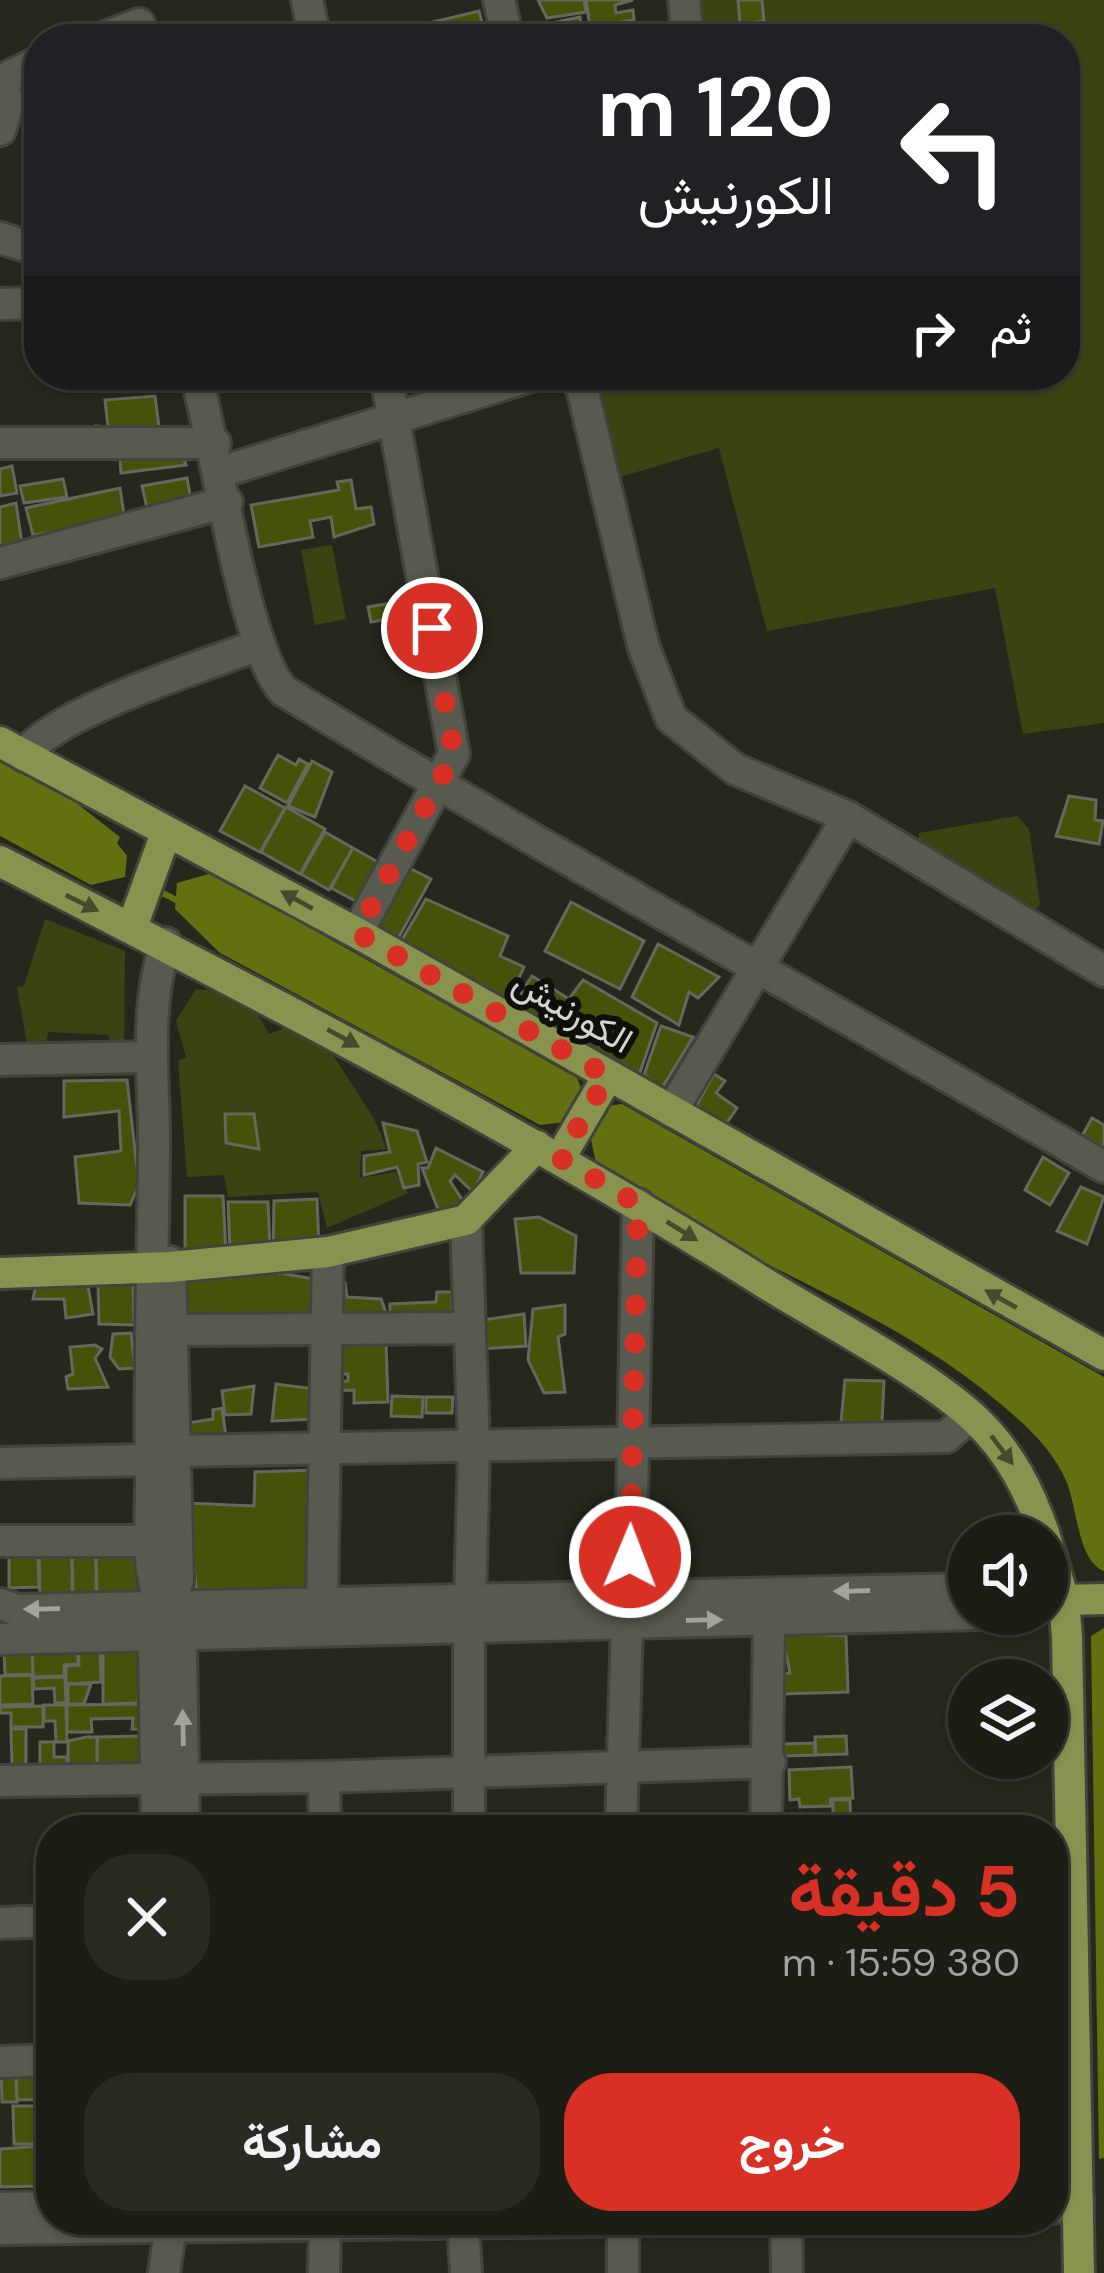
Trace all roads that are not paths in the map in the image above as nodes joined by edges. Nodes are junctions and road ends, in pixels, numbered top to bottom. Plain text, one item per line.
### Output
1 (0, 82) edge
2 (0, 130) edge
3 (200, 390) edge
4 (389, 390) edge
5 (486, 390) edge
6 (583, 390) edge
7 (395, 418) junction
8 (0, 442) edge
9 (221, 472) junction
10 (0, 563) edge
11 (259, 645) junction
12 (12, 749) edge
13 (437, 785) junction
14 (848, 817) junction
15 (163, 843) junction
16 (0, 861) edge
17 (134, 921) junction
18 (357, 933) junction
19 (166, 944) junction
20 (760, 965) junction
21 (1104, 971) edge
22 (159, 989) junction
23 (151, 1057) junction
24 (0, 1060) edge
25 (604, 1083) junction
26 (671, 1112) junction
27 (555, 1149) junction
28 (1104, 1167) edge
29 (638, 1204) junction
30 (466, 1220) junction
31 (328, 1252) junction
32 (160, 1266) junction
33 (0, 1273) edge
34 (470, 1328) junction
35 (327, 1329) junction
36 (172, 1330) junction
37 (1104, 1355) edge
38 (971, 1415) junction
39 (632, 1446) junction
40 (474, 1448) junction
41 (325, 1449) junction
42 (164, 1455) junction
43 (0, 1463) edge
44 (1035, 1515) edge
45 (0, 1541) edge
46 (152, 1541) junction
47 (948, 1590) edge
48 (1076, 1600) edge
49 (0, 1604) edge
50 (322, 1605) junction
51 (629, 1607) junction
52 (469, 1614) junction
53 (948, 1615) edge
54 (166, 1619) junction
55 (769, 1619) junction
56 (0, 1639) edge
57 (770, 1762) junction
58 (622, 1767) junction
59 (469, 1772) junction
60 (170, 1777) junction
61 (324, 1778) junction
62 (0, 1781) edge
63 (161, 1815) edge
64 (180, 1815) edge
65 (325, 1815) edge
66 (469, 1815) edge
67 (621, 1815) edge
68 (767, 1815) edge
69 (1066, 1815) edge
70 (36, 1922) edge
71 (0, 1923) edge
72 (1068, 1991) edge
73 (36, 2061) edge
74 (0, 2062) edge
75 (1078, 2201) edge
76 (36, 2207) edge
77 (0, 2208) edge
78 (36, 2228) edge
79 (0, 2229) edge
80 (169, 2235) edge
81 (177, 2235) edge
82 (325, 2235) edge
83 (464, 2235) edge
84 (623, 2235) edge
85 (786, 2235) edge
86 (164, 2273) edge
87 (184, 2273) edge
88 (324, 2273) edge
89 (466, 2273) edge
90 (623, 2273) edge
91 (787, 2273) edge
92 (1079, 2273) edge

1 - 2 street
3 - 9 street
4 - 7 street
5 - 7 street
6 - 14 street
7 - 9 street
7 - 13 street
8 - 9 street
9 - 10 street
9 - 11 street
11 - 12 street
11 - 13 street
12 - 15 main road, الكورنيش
13 - 18 street
13 - 20 street
14 - 20 street
14 - 21 street
15 - 17 main road
18 -> 15 main road, الكورنيش
16 -> 17 main road
17 - 19 main road
18 - 25 main road, الكورنيش
19 - 22 street
19 -> 27 main road
20 - 26 street
20 - 28 street
22 - 23 street
22 - 32 street
23 - 24 street
23 - 32 street
25 - 26 main road, الكورنيش
25 - 27 main road
37 -> 26 main road, الكورنيش
27 - 29 main road
27 - 30 main road
29 -> 38 main road
29 - 39 street
30 - 31 main road
30 - 34 street
31 - 32 main road
31 - 35 street
32 - 33 main road
32 - 36 street
32 - 42 street
34 - 35 street
34 - 40 street
35 - 36 street
35 - 41 street
36 - 42 street
38 - 39 street
38 -> 44 main road
39 - 40 street
39 - 51 street
40 - 41 street
40 - 52 street
41 - 42 street
41 - 50 street
42 - 43 street
42 - 46 street
42 - 54 street
45 - 46 street
46 - 54 street
47 -> 51 street
48 - 69 main road
54 -> 49 street
50 - 52 street
50 - 54 street
51 - 52 street
51 -> 55 street
51 - 58 street
52 - 54 street
52 - 59 street
53 - 55 street
54 - 56 street
54 - 60 street
55 - 57 street
57 - 58 street
57 - 68 street
58 - 59 street
58 - 67 street
59 - 61 street
59 - 66 street
60 - 61 street
60 - 62 street
60 - 63 street
60 - 64 street
61 - 65 street
70 - 71 street
72 - 75 main road
73 - 74 street
75 - 92 main road
76 - 77 street
78 - 79 street
80 - 86 street
81 - 87 street
82 - 88 street
83 - 89 street
84 - 90 street
85 - 91 street

